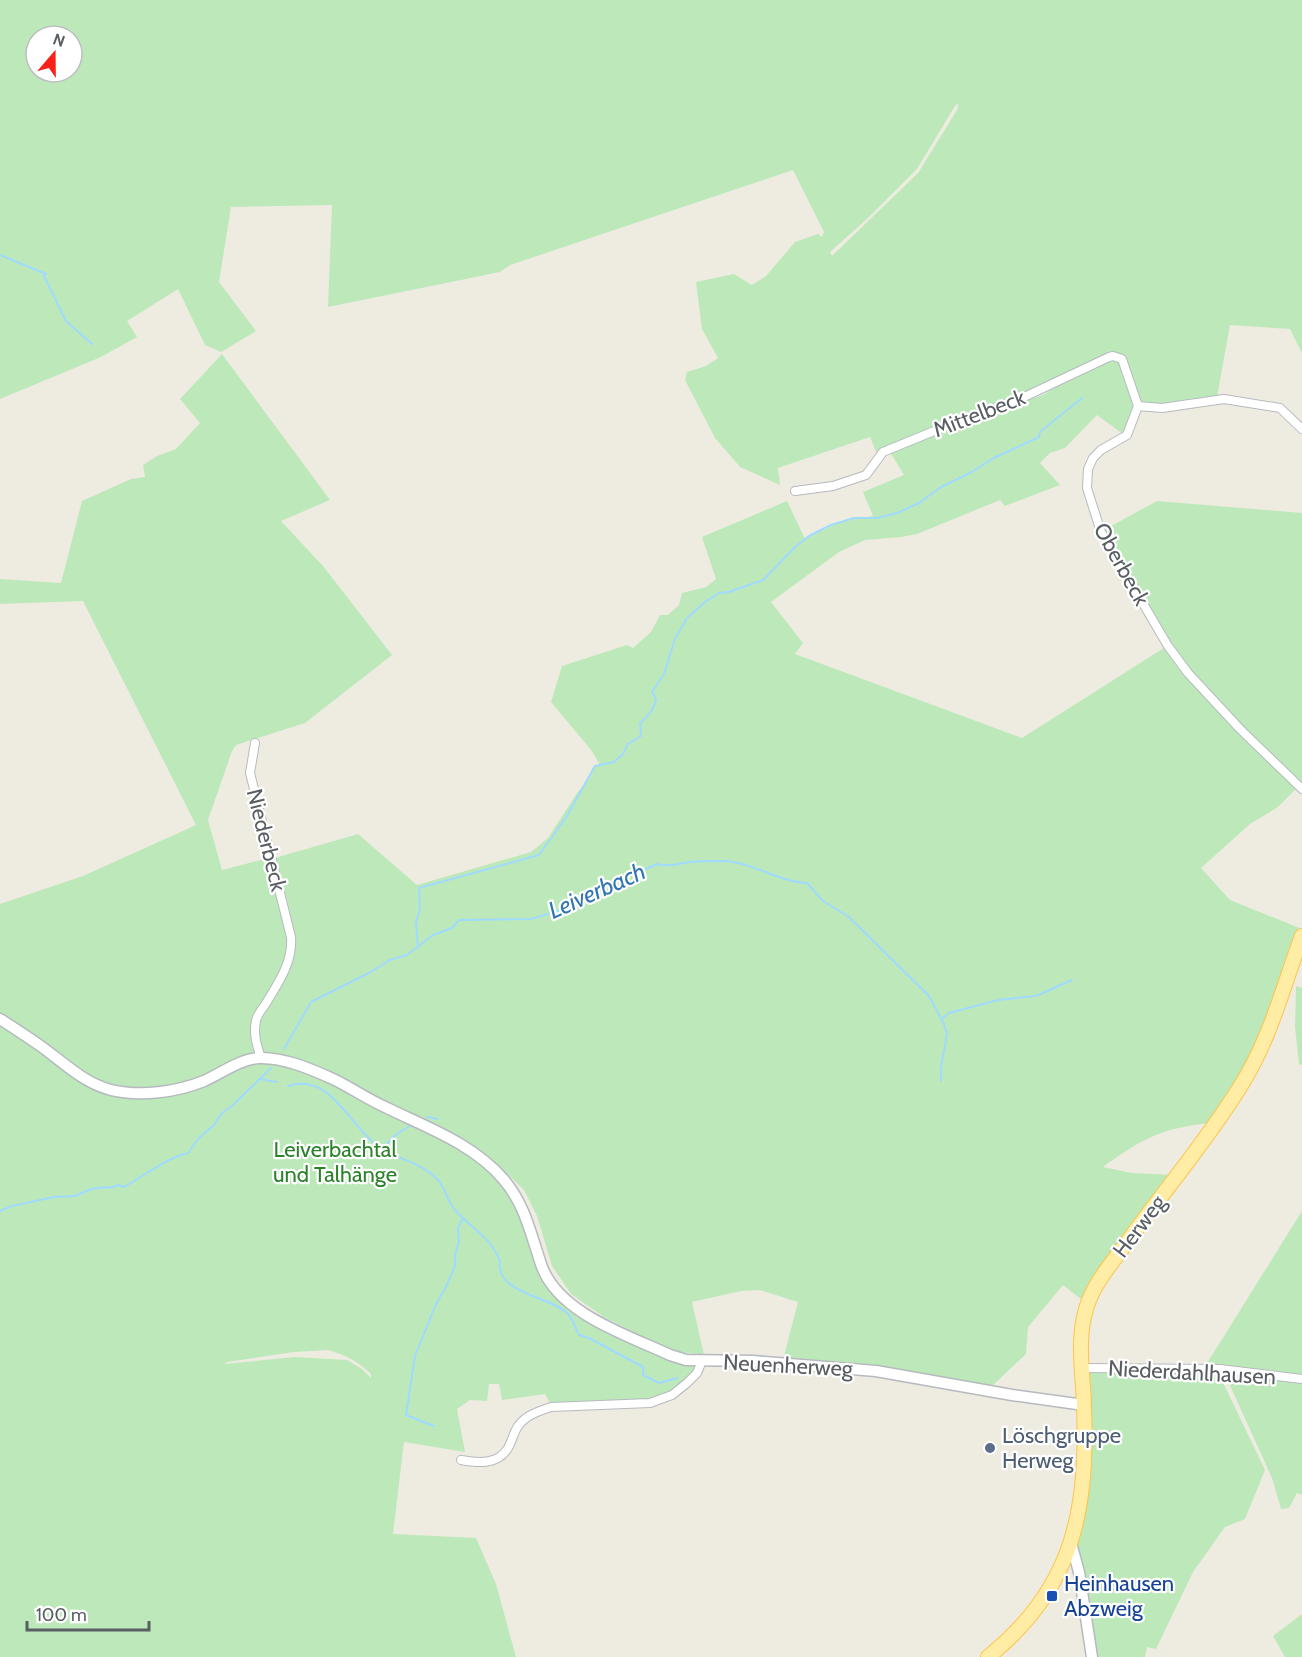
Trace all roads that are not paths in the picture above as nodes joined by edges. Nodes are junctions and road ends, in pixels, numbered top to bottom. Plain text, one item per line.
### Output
1 (1138, 406) junction
2 (1302, 429) edge
3 (795, 490) dead end
4 (255, 743) dead end
5 (1302, 789) edge
6 (1302, 936) edge
7 (0, 1019) edge
8 (261, 1058) junction
9 (702, 1361) junction
10 (1081, 1368) junction
11 (1302, 1379) edge
12 (1084, 1405) junction
13 (461, 1460) dead end
14 (1071, 1544) junction
15 (988, 1657) edge
16 (1092, 1657) edge

1 - 2 street
1 - 3 street, Mittelbeck
1 - 5 street, Oberbeck
4 - 8 street, Niederbeck
6 - 10 main road, Herweg
7 - 8 street
8 - 9 street
9 - 12 street, Neuenherweg
9 - 13 street, Neuenherweg
10 - 11 street, Niederdahlhausen
10 - 12 main road, Herweg
12 - 14 main road, Herweg
14 - 15 main road, Herweg
14 - 16 street

